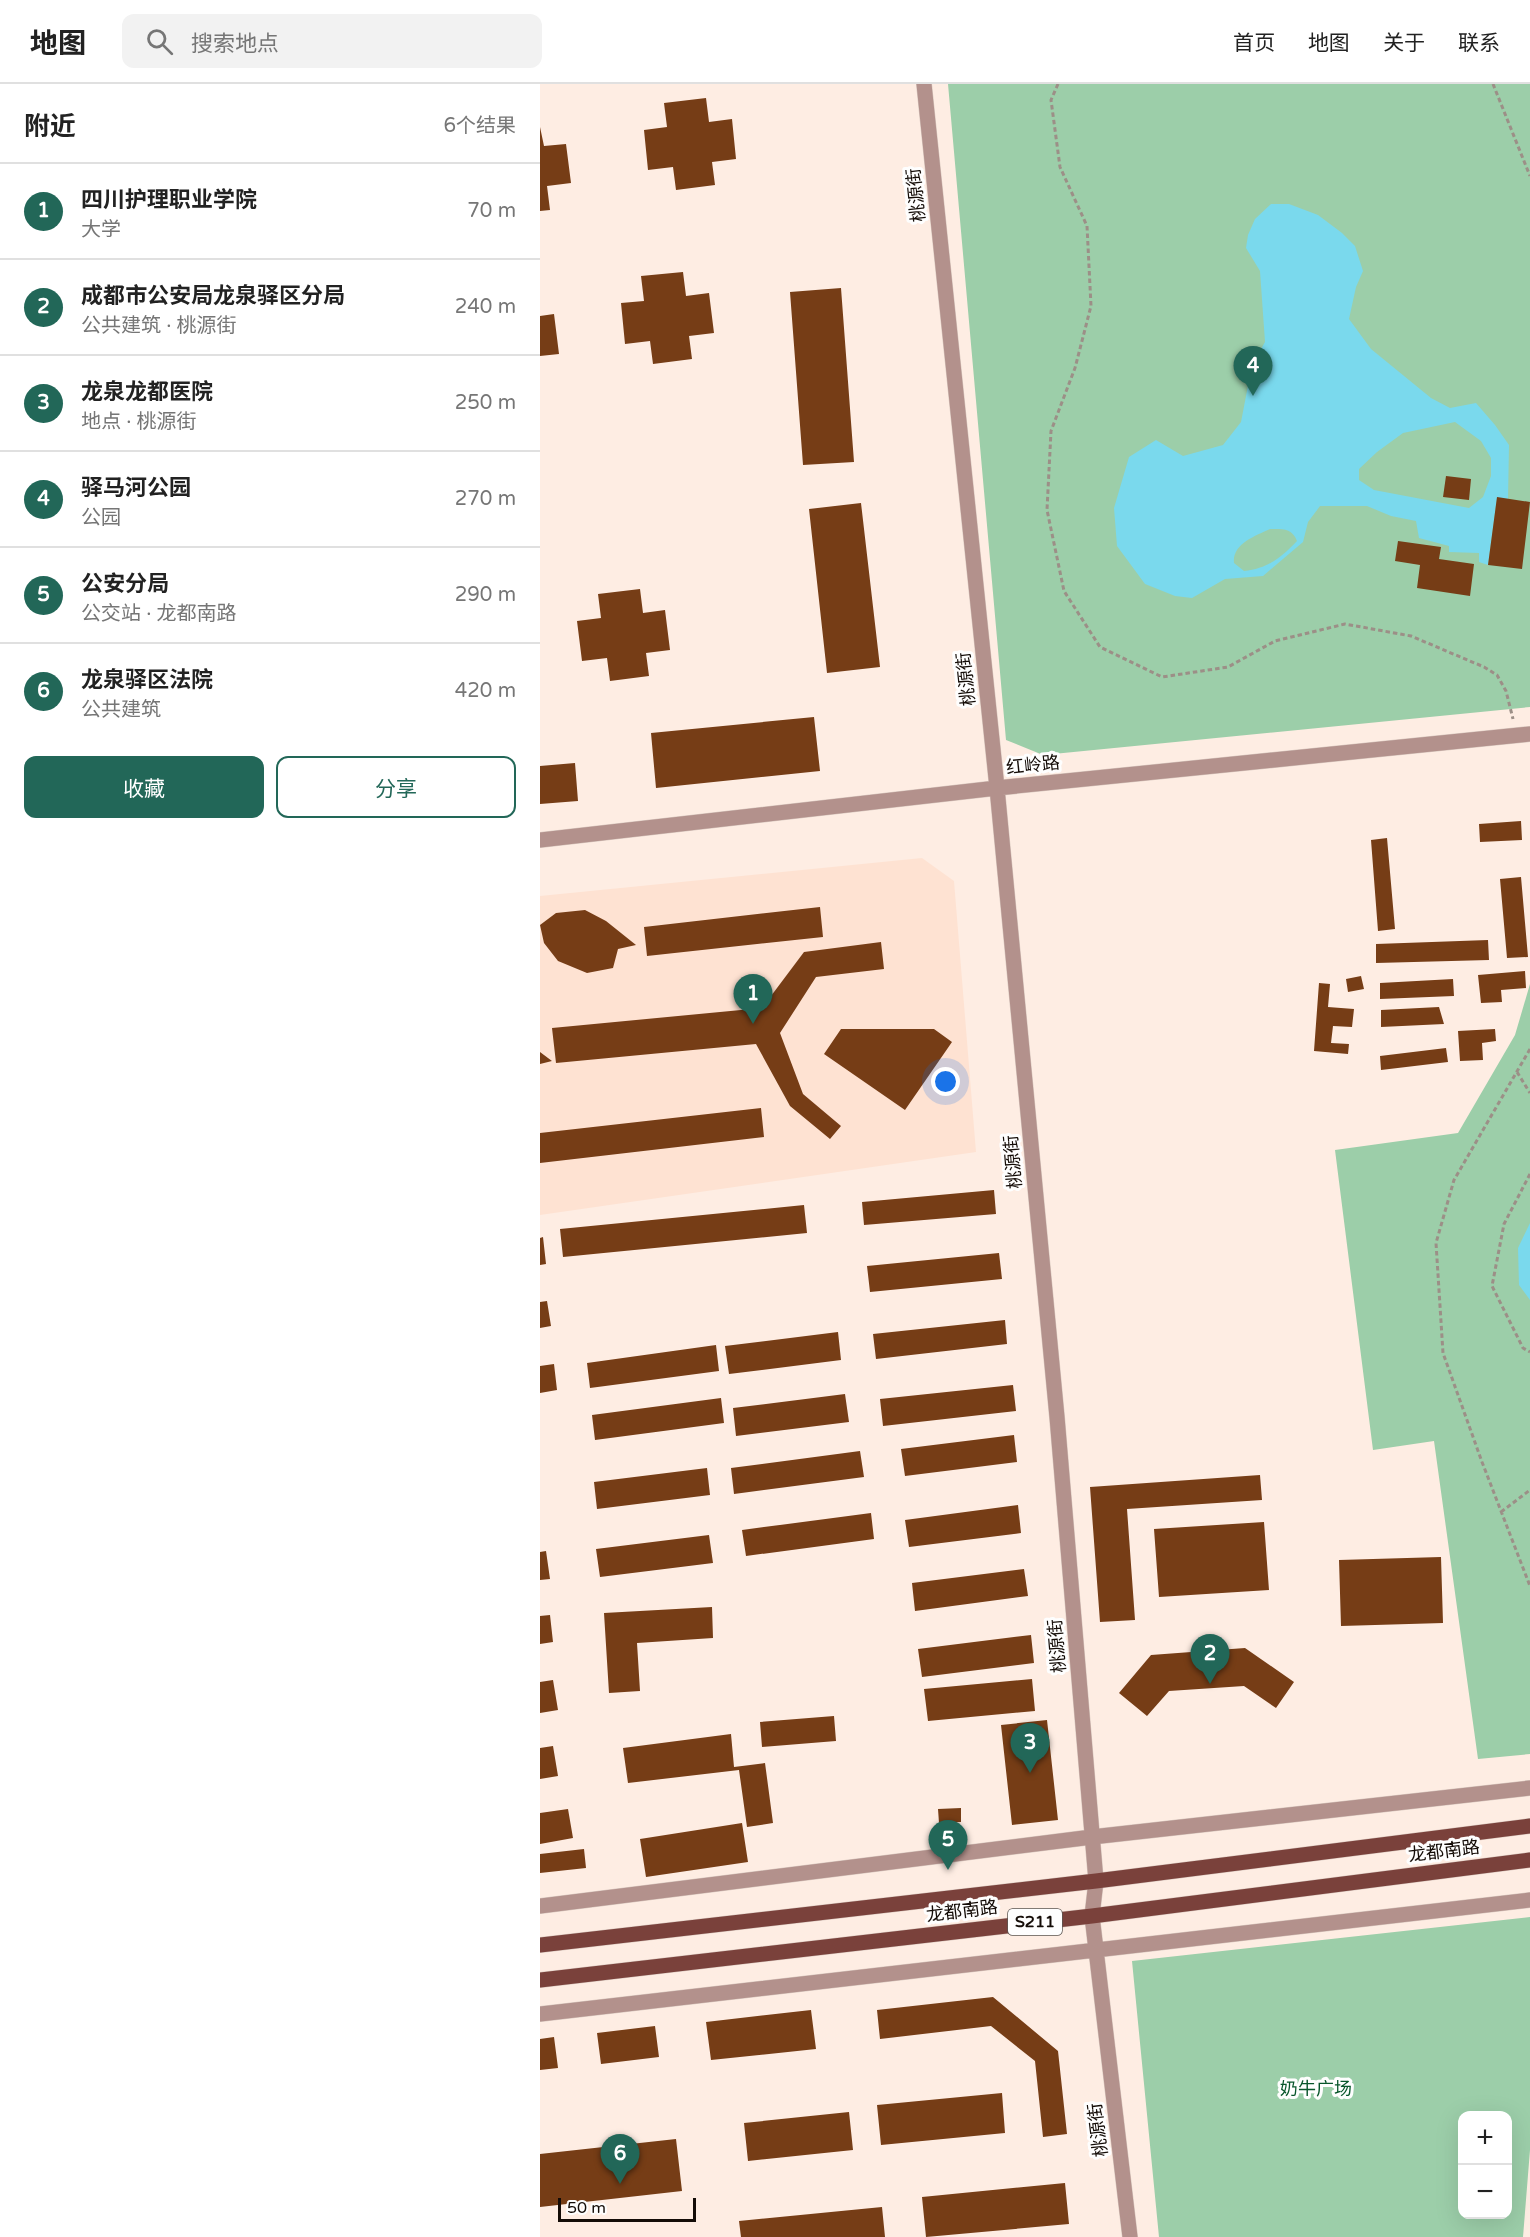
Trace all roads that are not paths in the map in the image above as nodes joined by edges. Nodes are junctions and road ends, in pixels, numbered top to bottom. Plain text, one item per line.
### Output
1 (924, 84) edge
2 (1524, 735) edge
3 (997, 788) junction
4 (540, 840) edge
5 (1530, 1788) edge
6 (1530, 1827) edge
7 (1092, 1837) junction
8 (1530, 1860) edge
9 (1096, 1881) junction
10 (1530, 1899) edge
11 (540, 1906) edge
12 (1092, 1916) junction
13 (540, 1945) edge
14 (1096, 1950) junction
15 (540, 1980) edge
16 (540, 2014) edge
17 (1130, 2237) edge

1 - 3 street, 桃源街
2 - 3 street, 红岭路
3 - 4 street, 红岭路
3 - 7 street, 桃源街
5 - 7 street
6 - 9 main road, 龙都南路 / S211
7 - 9 street, 桃源街
7 - 11 street
8 - 12 main road, 龙都南路 / S211
9 - 12 street, 桃源街
9 - 13 main road, 龙都南路 / S211
10 - 14 street
12 - 14 street, 桃源街
12 - 15 main road, 龙都南路 / S211
14 - 16 street
14 - 17 street, 桃源街

